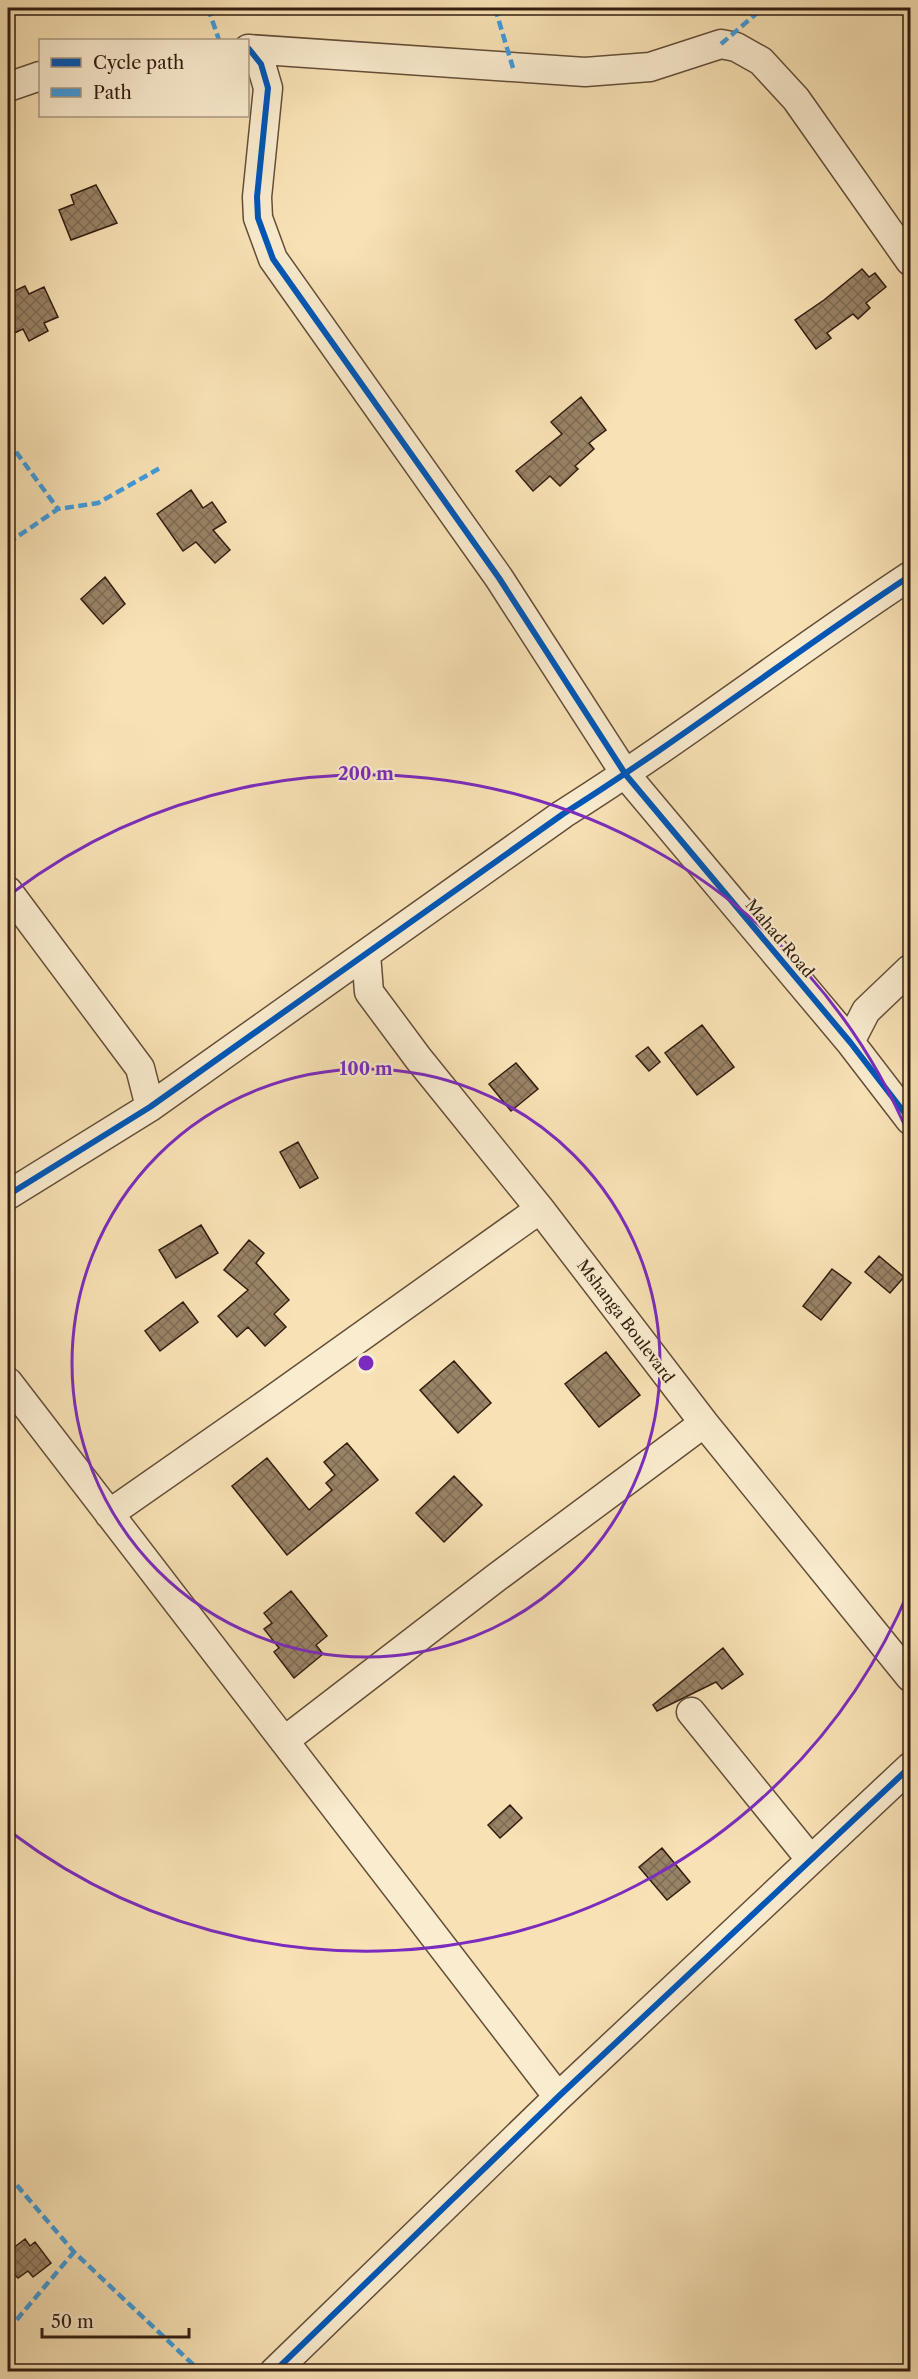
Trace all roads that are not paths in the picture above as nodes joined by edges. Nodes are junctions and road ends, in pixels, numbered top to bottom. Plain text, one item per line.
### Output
1 (249, 49) edge
2 (249, 50) edge
3 (39, 76) edge
4 (8, 87) edge
5 (910, 261) edge
6 (910, 576) edge
7 (626, 775) junction
8 (8, 891) edge
9 (366, 954) junction
10 (910, 969) edge
11 (326, 982) junction
12 (369, 992) junction
13 (850, 1042) junction
14 (150, 1107) junction
15 (910, 1120) edge
16 (8, 1195) edge
17 (540, 1209) junction
18 (8, 1385) edge
19 (704, 1423) junction
20 (109, 1514) junction
21 (910, 1677) edge
22 (692, 1712) dead end
23 (284, 1741) junction
24 (910, 1767) edge
25 (811, 1860) junction
26 (558, 2097) junction
27 (274, 2372) edge

1 - 5 street
2 - 7 street, Mahad Road
3 - 4 street
6 - 7 street
7 - 9 street
7 - 13 street, Mahad Road
8 - 14 street
9 - 11 street
9 - 12 street
10 - 13 street
11 - 12 street
11 - 14 street
12 - 17 street, Mshanga Boulevard
13 - 15 street, Mahad Road
14 - 16 street
17 - 19 street, Mshanga Boulevard
17 - 20 street
18 - 20 street
19 - 21 street, Mshanga Boulevard
19 - 23 street
20 - 23 street
22 - 25 street
23 - 26 street
24 - 25 street
25 - 26 street
26 - 27 street

